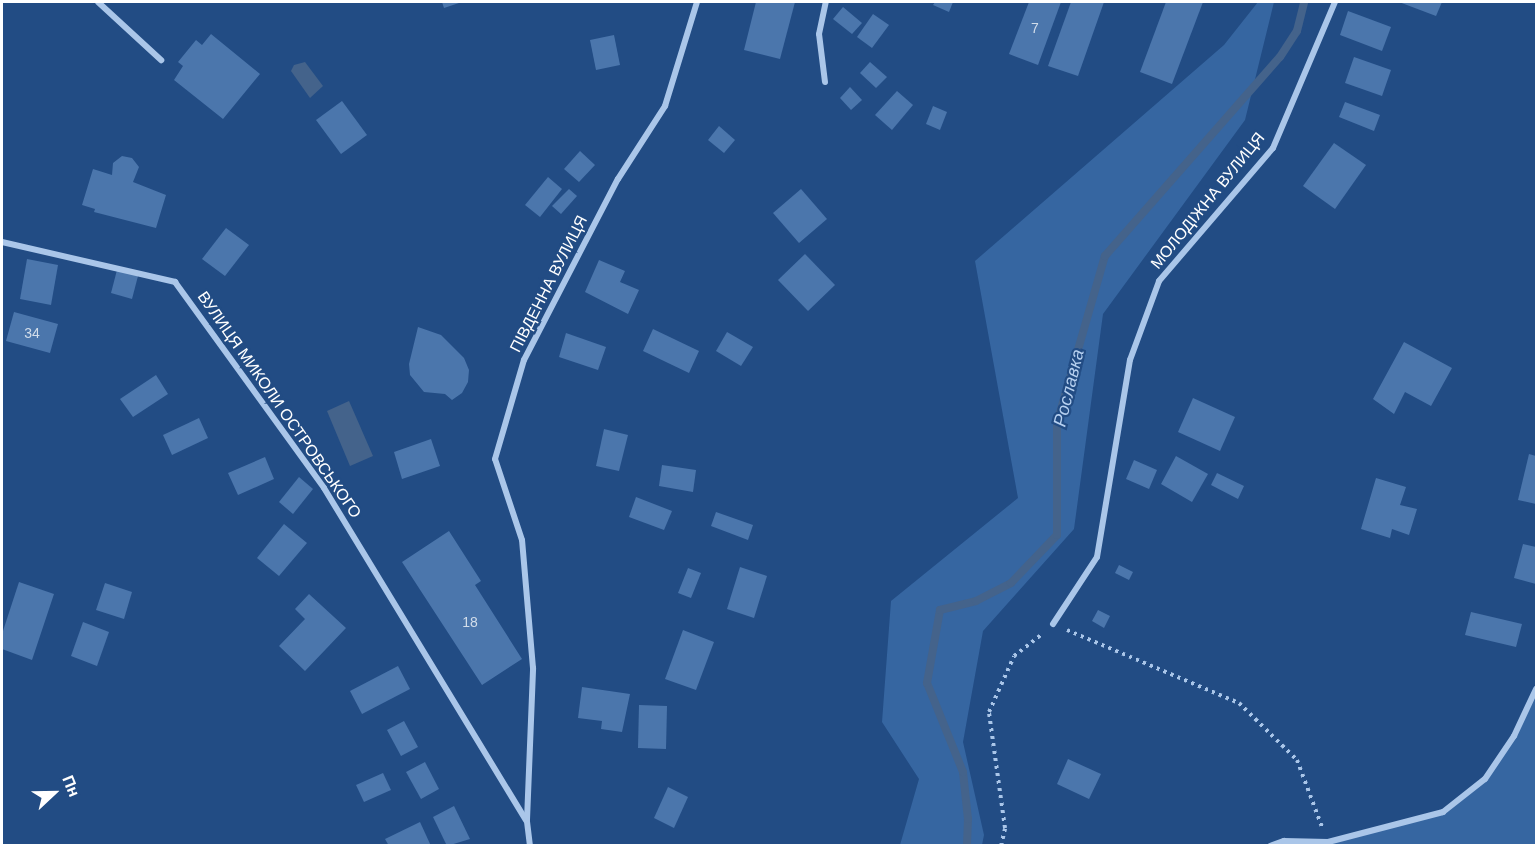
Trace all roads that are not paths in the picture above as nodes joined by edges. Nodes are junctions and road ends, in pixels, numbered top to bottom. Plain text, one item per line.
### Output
1 (98, 2) edge
2 (697, 2) edge
3 (826, 2) edge
4 (1335, 2) edge
5 (161, 60) dead end
6 (825, 82) dead end
7 (2, 242) edge
8 (1053, 624) road end
9 (1536, 688) edge
10 (527, 820) junction
11 (530, 846) edge
12 (1270, 846) edge

1 - 5 street
2 - 10 street, ПІВДЕННА ВУЛИЦЯ
3 - 6 street
4 - 8 street, МОЛОДІЖНА ВУЛИЦЯ
7 - 10 street, ВУЛИЦЯ МИКОЛИ ОСТРОВСЬКОГО
9 - 12 street
10 - 11 street, ПІВДЕННА ВУЛИЦЯ

